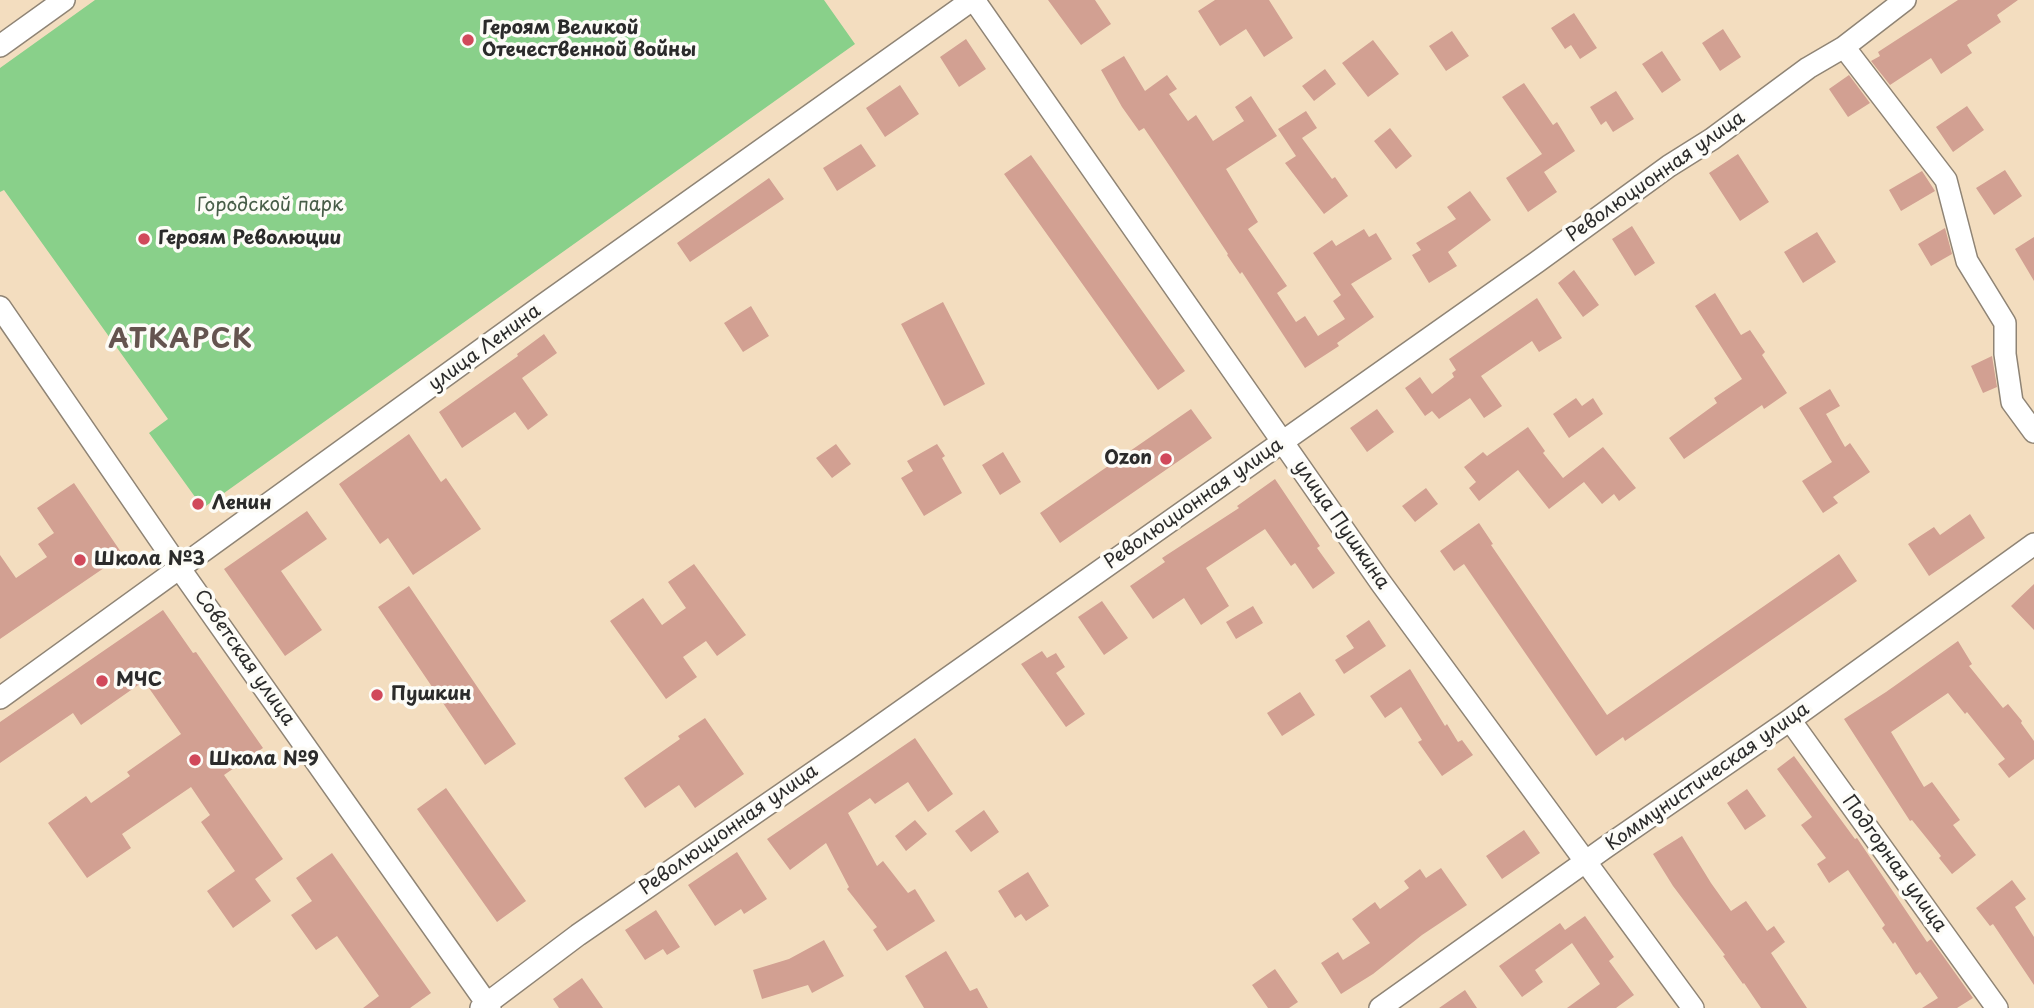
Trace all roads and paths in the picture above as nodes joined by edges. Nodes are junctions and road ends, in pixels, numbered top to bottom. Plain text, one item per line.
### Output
1 (64, 0) edge
2 (973, 0) edge
3 (1905, 0) edge
4 (0, 46) edge
5 (1844, 47) junction
6 (0, 307) edge
7 (2034, 432) edge
8 (1282, 442) junction
9 (2034, 544) edge
10 (180, 569) junction
11 (0, 698) edge
12 (1790, 720) junction
13 (1584, 862) junction
14 (486, 1007) edge
15 (1380, 1008) edge
16 (1693, 1008) edge
17 (1997, 1008) edge

1 - 4 street
2 - 8 street, улица Пушкина
2 - 10 street, улица Ленина
3 - 5 street, Революционная улица
5 - 7 street
5 - 8 street, Революционная улица
6 - 10 street, Советская улица
8 - 13 street, улица Пушкина
8 - 14 street, Революционная улица
9 - 12 street, Коммунистическая улица
10 - 11 street, улица Ленина
10 - 14 street, Советская улица
12 - 13 street, Коммунистическая улица
12 - 17 street, Подгорная улица
13 - 15 street, Коммунистическая улица
13 - 16 street, улица Пушкина

